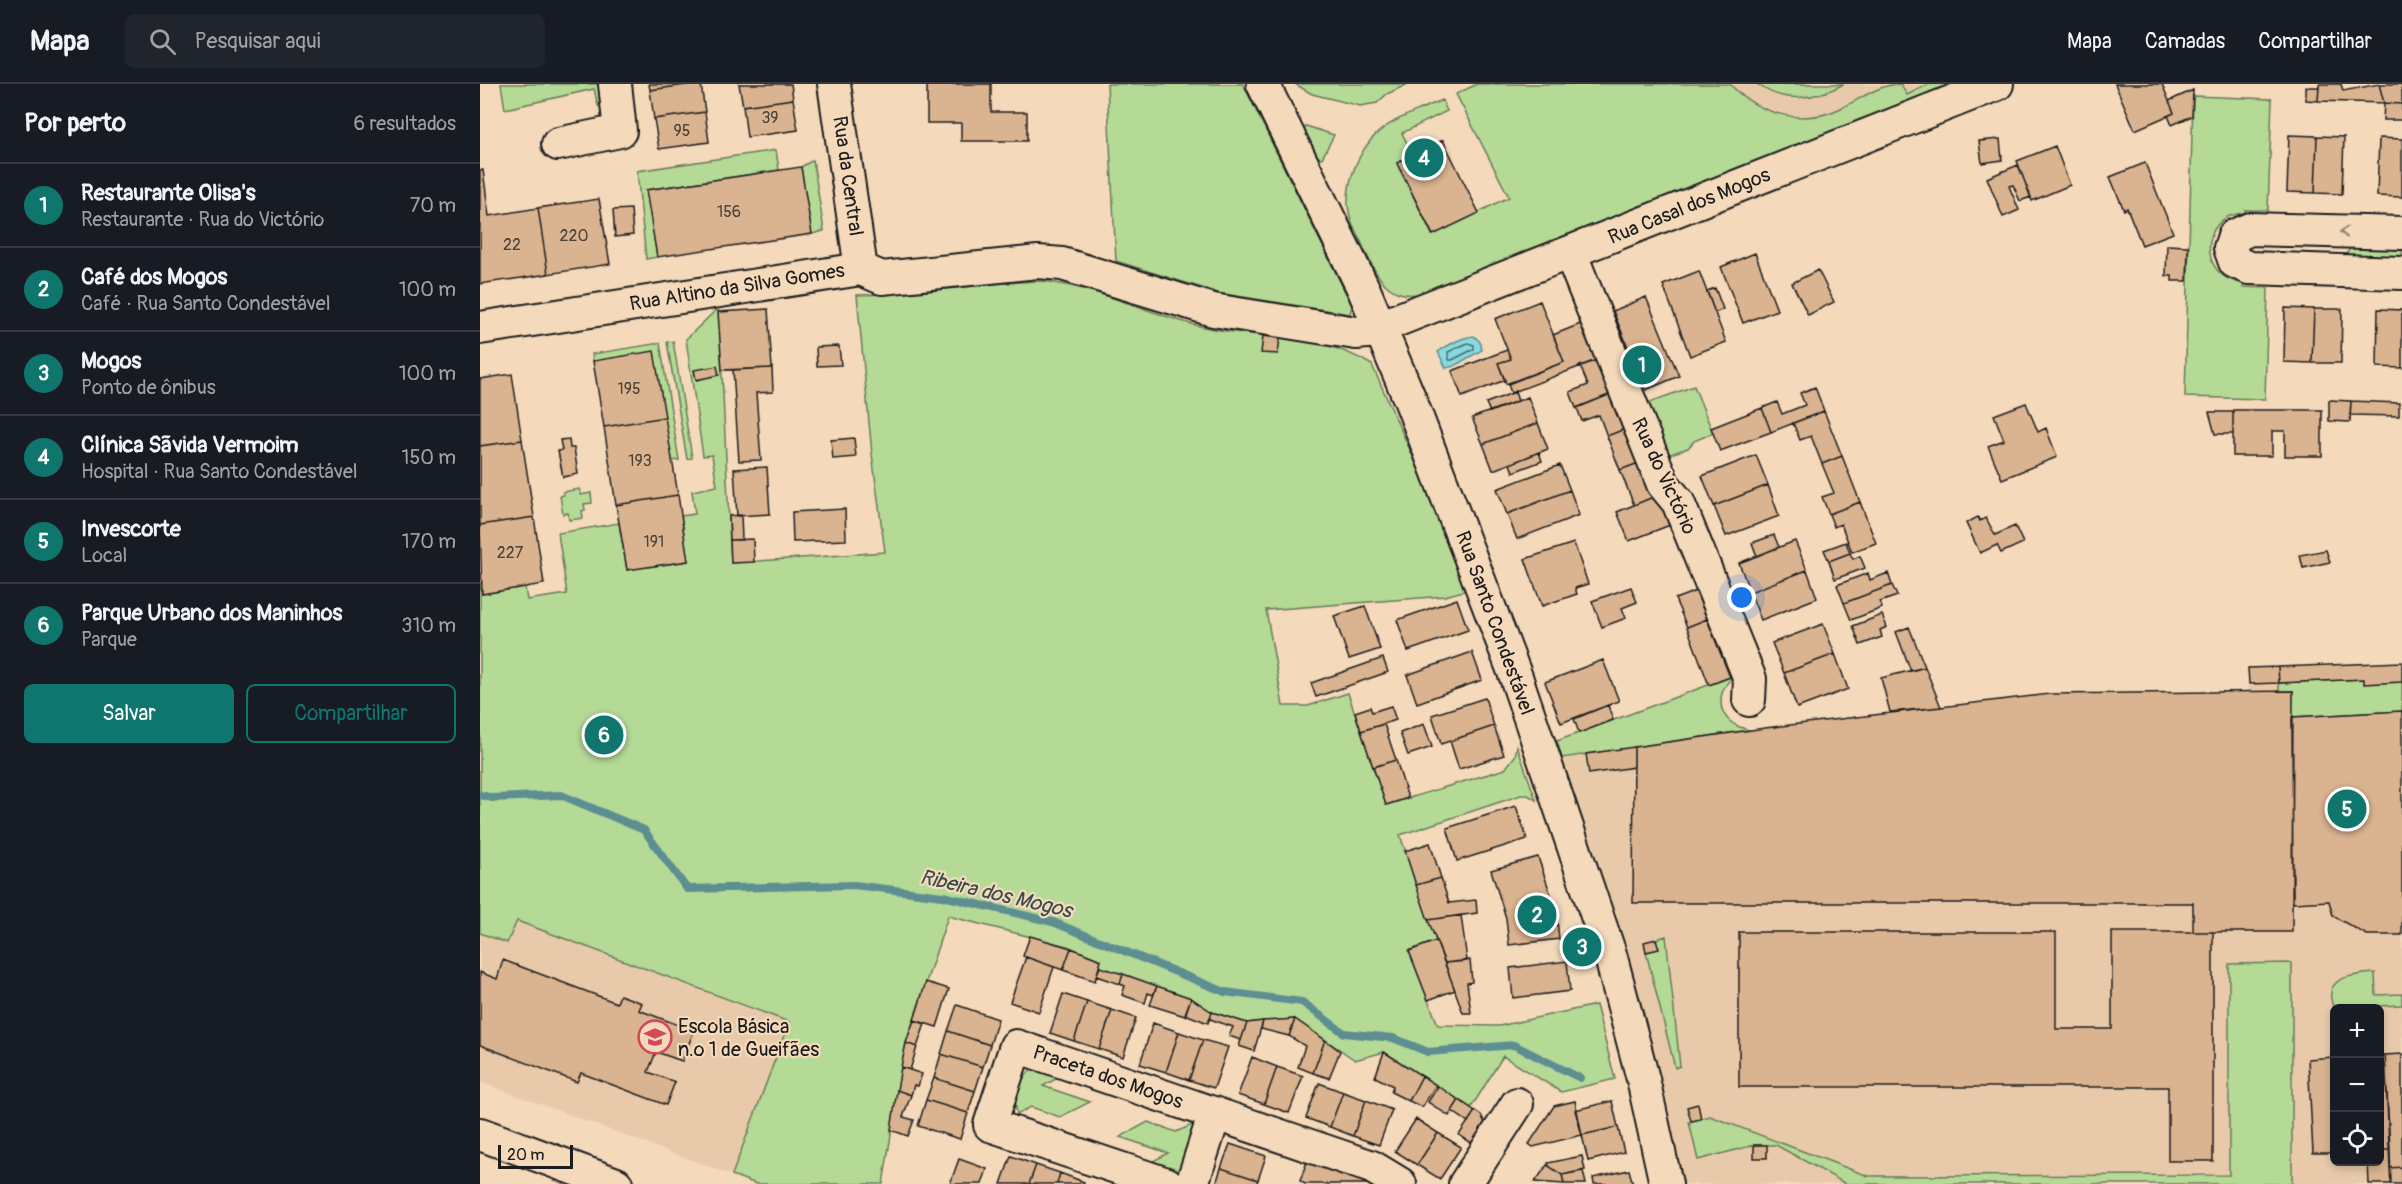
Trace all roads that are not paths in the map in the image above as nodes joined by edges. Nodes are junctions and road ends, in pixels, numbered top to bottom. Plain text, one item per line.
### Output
1 (615, 84) edge
2 (834, 84) edge
3 (1263, 84) edge
4 (1997, 84) edge
5 (558, 144) dead end
6 (2402, 233) edge
7 (1570, 252) junction
8 (861, 269) junction
9 (2402, 273) edge
10 (480, 328) edge
11 (1380, 328) junction
12 (1749, 700) dead end
13 (1517, 1104) dead end
14 (1215, 1113) junction
15 (480, 1134) edge
16 (549, 1172) edge
17 (616, 1184) edge
18 (1167, 1184) edge
19 (1192, 1184) edge
20 (1400, 1184) edge
21 (1465, 1184) edge
22 (1666, 1184) edge

1 - 5 street
2 - 8 street, Rua da Central
3 - 11 street, Rua Santo Condestável
4 - 7 street, Rua Casal dos Mogos
6 -> 9 street
7 - 11 street, Rua Casal dos Mogos
7 - 12 street, Rua do Victório
8 - 10 street, Rua Altino da Silva Gomes
8 - 11 street, Rua Altino da Silva Gomes
11 - 22 street, Rua Santo Condestável
13 - 21 street
14 - 18 street, Praceta dos Mogos
14 - 19 street
14 - 20 street
15 - 16 street
16 - 17 street

